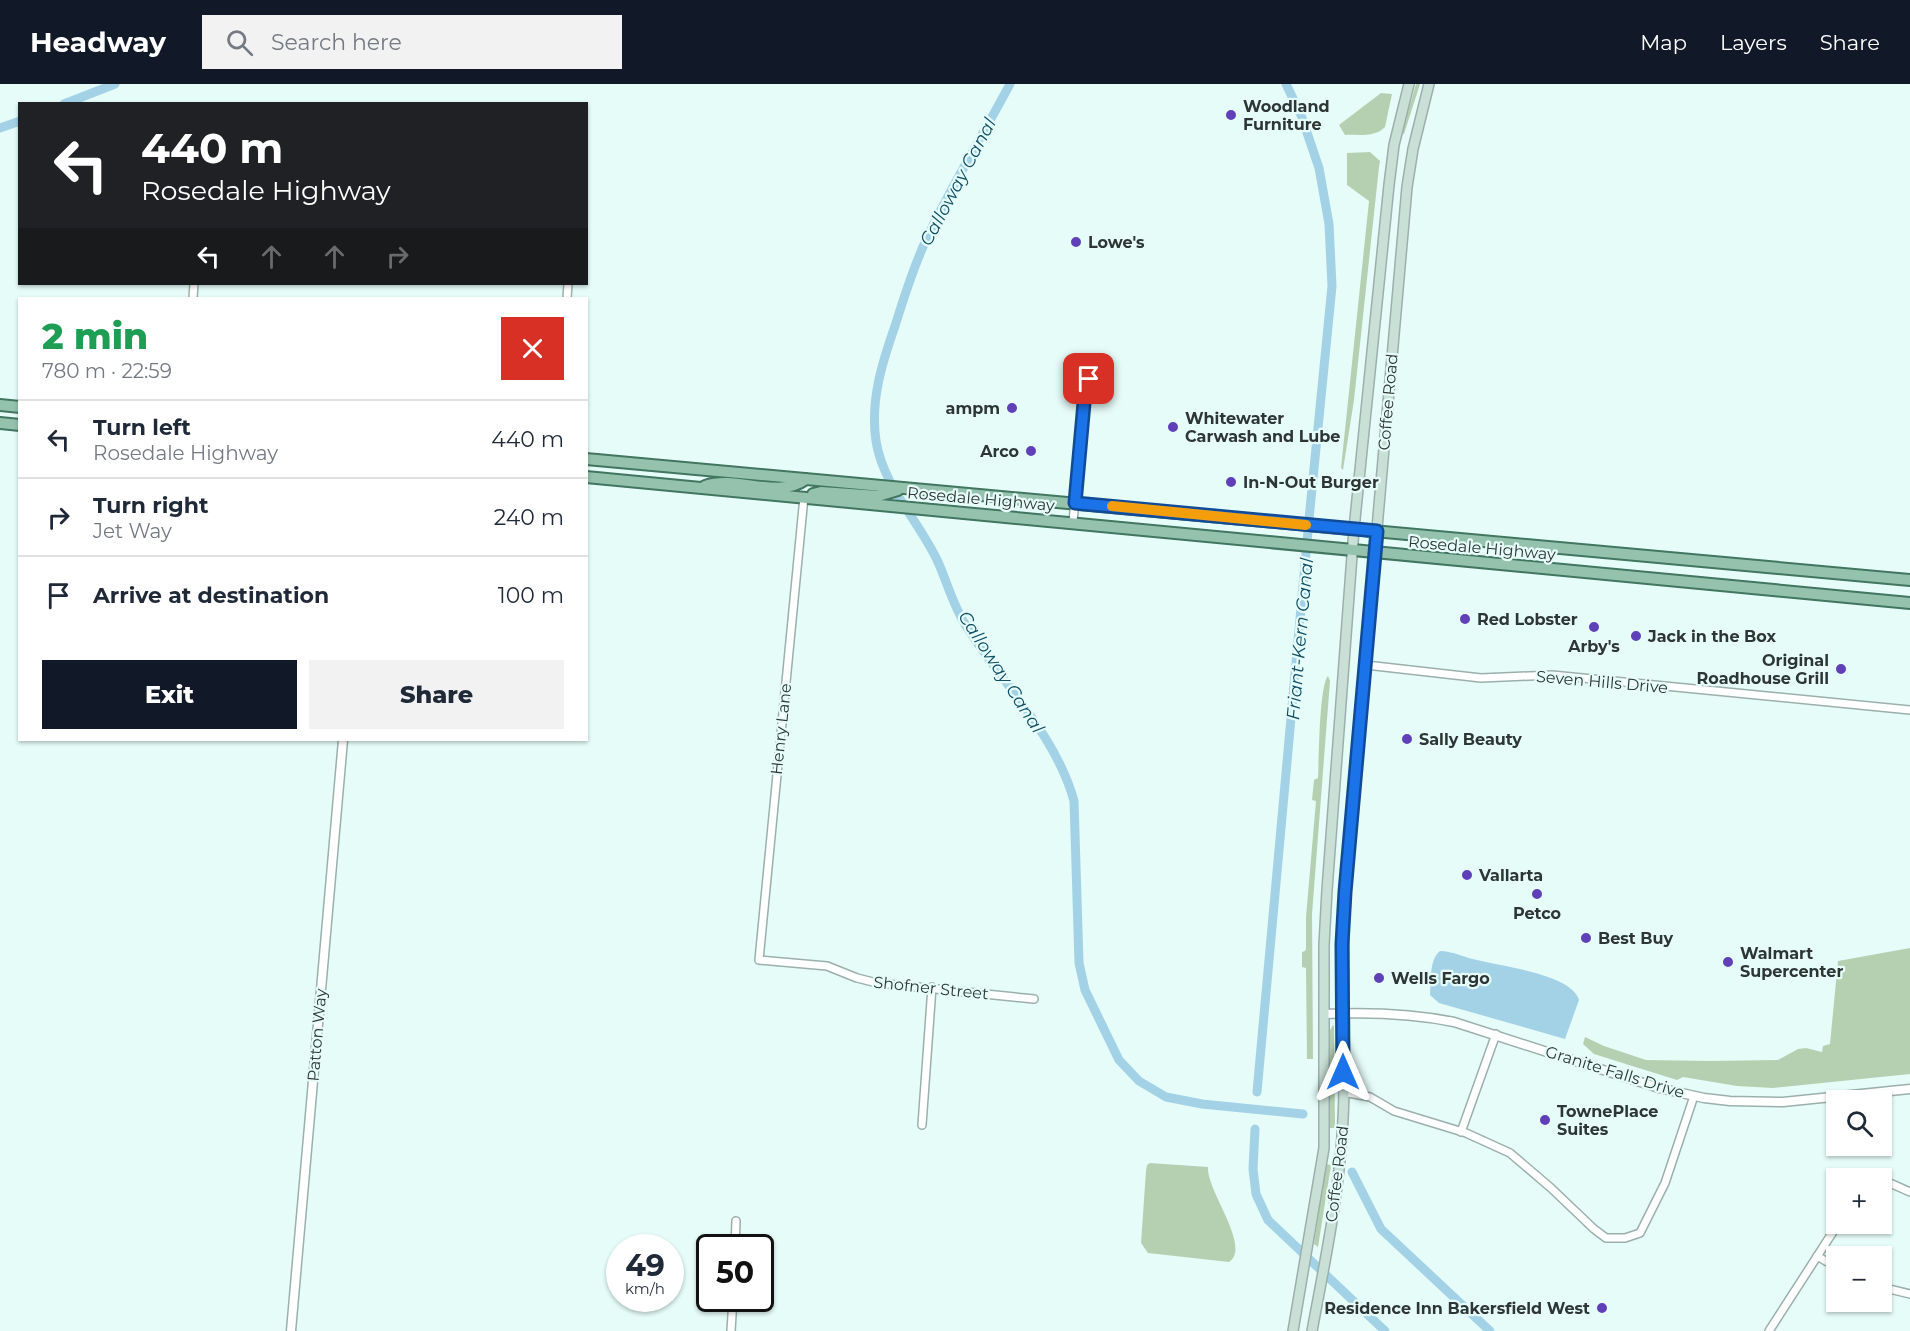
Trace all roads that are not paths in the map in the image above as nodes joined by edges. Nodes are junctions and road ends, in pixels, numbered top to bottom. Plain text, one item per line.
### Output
1 (1409, 84) edge
2 (1429, 84) edge
3 (1089, 379) dead end
4 (0, 405) edge
5 (18, 407) edge
6 (0, 423) edge
7 (18, 425) edge
8 (588, 459) edge
9 (588, 477) edge
10 (806, 479) junction
11 (699, 488) junction
12 (906, 488) junction
13 (804, 497) junction
14 (879, 500) junction
15 (1075, 503) junction
16 (1073, 522) junction
17 (1354, 530) junction
18 (1377, 531) junction
19 (1353, 550) junction
20 (1375, 553) junction
21 (1910, 580) edge
22 (1910, 603) edge
23 (1366, 665) junction
24 (1910, 710) edge
25 (343, 741) edge
26 (759, 960) joint
27 (932, 987) junction
28 (1034, 999) dead end
29 (1343, 1013) junction
30 (1324, 1014) junction
31 (1496, 1034) junction
32 (1910, 1089) edge
33 (1343, 1092) junction
34 (1694, 1096) junction
35 (922, 1125) dead end
36 (1461, 1132) junction
37 (1892, 1184) edge
38 (1910, 1192) edge
39 (736, 1221) dead end
40 (736, 1234) edge
41 (1831, 1234) edge
42 (1817, 1256) junction
43 (1826, 1261) edge
44 (1892, 1290) edge
45 (1910, 1294) edge
46 (732, 1312) edge
47 (291, 1331) edge
48 (731, 1331) edge
49 (1293, 1331) edge
50 (1312, 1331) edge
51 (1769, 1331) edge

1 - 17 main road, Coffee Road
2 - 18 main road, Coffee Road
3 - 15 street
4 - 5 main road
6 - 7 main road
8 - 10 main road, Rosedale Highway
9 - 11 main road, Rosedale Highway
10 - 11 main road
10 - 12 main road, Rosedale Highway
11 - 13 main road, Rosedale Highway
12 - 14 main road
12 - 15 main road, Rosedale Highway
13 - 14 main road, Rosedale Highway
13 - 26 street, Henry Lane
14 - 16 main road, Rosedale Highway
15 - 16 street
15 - 17 main road, Rosedale Highway
16 - 19 main road, Rosedale Highway
17 - 18 main road, Rosedale Highway
17 - 19 main road, Coffee Road
18 - 20 main road, Coffee Road
18 - 21 main road, Rosedale Highway
19 - 20 main road, Rosedale Highway
19 - 30 main road, Coffee Road
20 - 22 main road, Rosedale Highway
20 - 23 main road, Coffee Road
23 - 24 street, Seven Hills Drive
23 - 29 main road, Coffee Road
25 - 47 street, Patton Way
26 - 27 street, Shofner Street
27 - 28 street, Shofner Street
27 - 35 street
29 - 30 street, Granite Falls Drive
29 - 31 street, Granite Falls Drive
29 - 33 main road, Coffee Road
30 - 49 main road, Coffee Road
31 - 34 street, Granite Falls Drive
31 - 36 street
32 - 34 street, Granite Falls Drive
33 - 36 street
33 - 50 main road, Coffee Road
34 - 36 street
37 - 38 street
39 - 40 street
41 - 42 street
42 - 43 street
42 - 51 street
44 - 45 street
46 - 48 street

